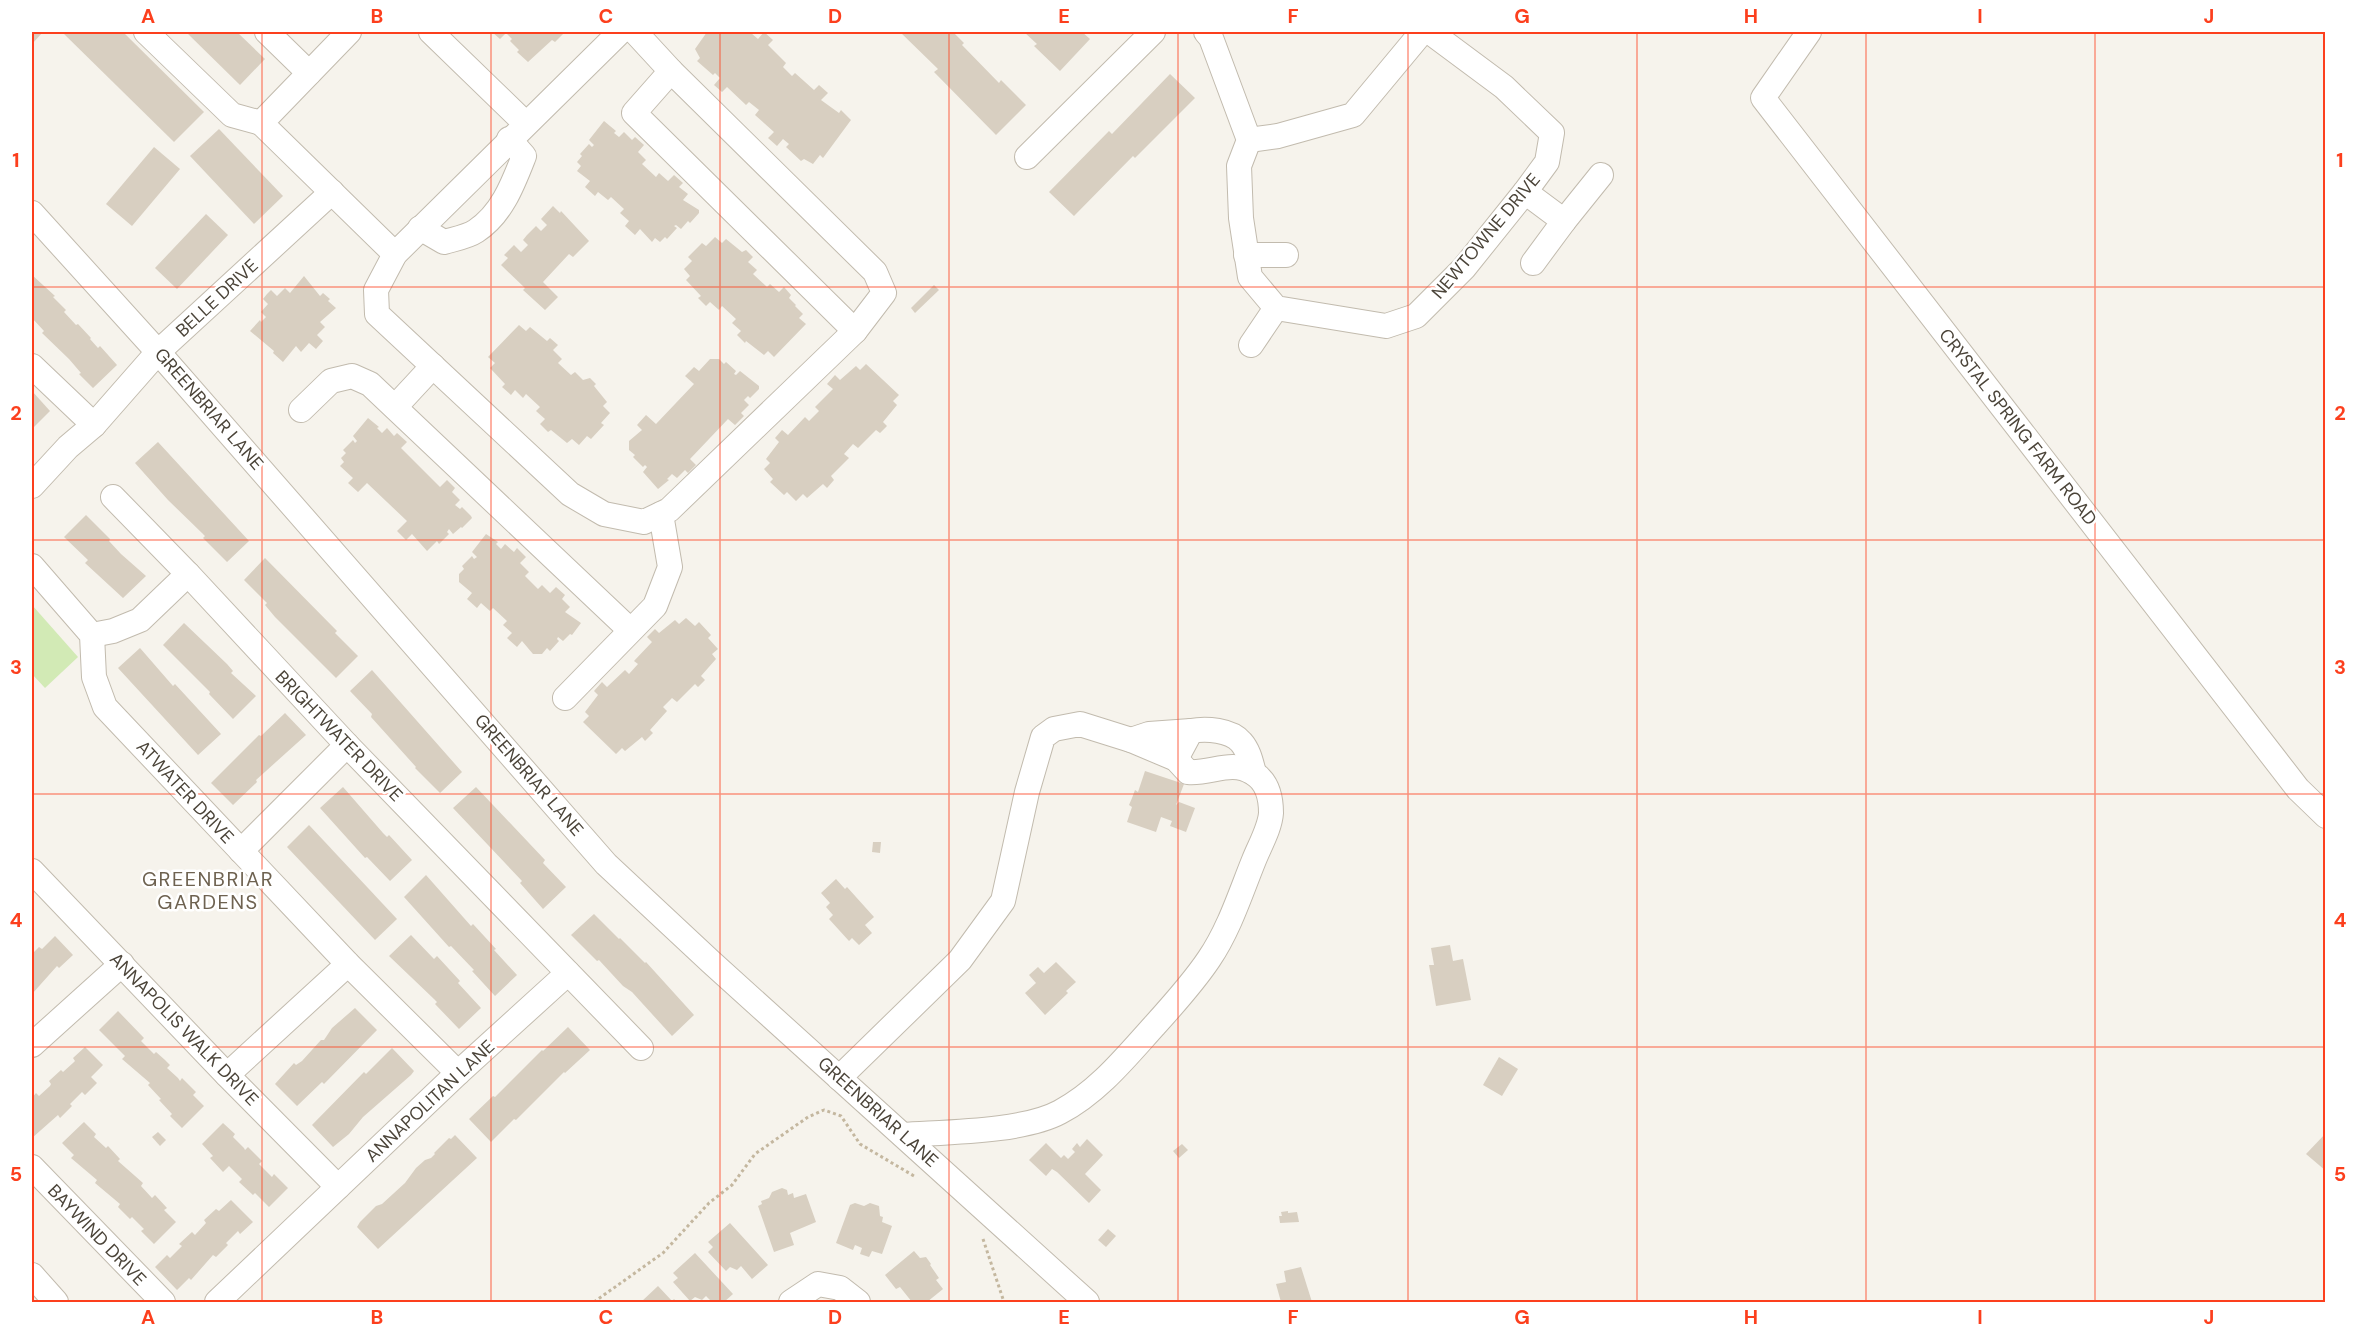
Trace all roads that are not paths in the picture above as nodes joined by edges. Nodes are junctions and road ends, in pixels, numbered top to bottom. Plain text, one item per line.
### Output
1 (146, 32) edge
2 (267, 32) edge
3 (431, 32) edge
4 (620, 32) edge
5 (635, 32) edge
6 (1153, 32) edge
7 (1206, 32) edge
8 (1422, 32) edge
9 (1430, 32) edge
10 (1809, 32) edge
11 (336, 36) edge
12 (670, 71) junction
13 (309, 73) junction
14 (261, 123) junction
15 (517, 131) junction
16 (1249, 140) junction
17 (1027, 157) dead end
18 (1601, 175) dead end
19 (332, 192) junction
20 (1525, 192) junction
21 (32, 213) edge
22 (1564, 221) junction
23 (420, 228) junction
24 (395, 254) junction
25 (1246, 255) junction
26 (1286, 255) dead end
27 (1533, 263) dead end
28 (1276, 308) junction
29 (855, 331) junction
30 (1251, 345) dead end
31 (158, 352) junction
32 (32, 366) edge
33 (433, 366) junction
34 (395, 407) junction
35 (301, 410) dead end
36 (94, 425) junction
37 (32, 486) edge
38 (113, 497) dead end
39 (661, 514) junction
40 (32, 566) edge
41 (188, 574) junction
42 (630, 630) junction
43 (92, 635) junction
44 (565, 698) dead end
45 (1191, 730) junction
46 (1131, 740) junction
47 (347, 745) junction
48 (1176, 759) junction
49 (1254, 773) junction
50 (2325, 816) edge
51 (241, 851) junction
52 (32, 870) edge
53 (122, 964) junction
54 (348, 964) junction
55 (568, 973) junction
56 (32, 1045) edge
57 (641, 1048) dead end
58 (458, 1073) junction
59 (227, 1075) junction
60 (839, 1078) junction
61 (903, 1135) junction
62 (32, 1167) edge
63 (339, 1187) junction
64 (32, 1275) edge
65 (1081, 1298) edge
66 (57, 1302) edge
67 (163, 1302) edge
68 (217, 1302) edge
69 (791, 1302) edge
70 (858, 1302) edge

1 - 14 street
2 - 13 street
3 - 15 street
4 - 15 street
5 - 12 street
6 - 17 street
7 - 16 street
8 - 16 street
9 - 20 street, NEWTOWNE DRIVE
10 - 50 street, CRYSTAL SPRING FARM ROAD
11 - 13 street
12 - 29 street
12 - 29 street
13 - 14 street
14 - 19 street
15 - 23 street
15 - 23 street
16 - 25 street
18 - 22 street
19 - 24 street
19 - 31 street, BELLE DRIVE
20 - 22 street
20 - 28 street, NEWTOWNE DRIVE
21 - 31 street, GREENBRIAR LANE
22 - 27 street
23 - 24 street
24 - 33 street
25 - 26 street
25 - 28 street
28 - 30 street
29 - 39 street
31 - 36 street, BELLE DRIVE
31 - 60 street, GREENBRIAR LANE
32 - 36 street
33 - 34 street
33 - 39 street
34 - 35 street
34 - 42 street
36 - 37 street, BELLE DRIVE
38 - 41 street, BRIGHTWATER DRIVE
39 - 42 street
40 - 43 street
41 - 43 street
41 - 47 street, BRIGHTWATER DRIVE
42 - 44 street
43 - 51 street, ATWATER DRIVE
45 - 46 street
45 - 48 street
45 - 49 street
46 - 48 street
46 - 60 street
47 - 51 street
47 - 55 street, BRIGHTWATER DRIVE
48 - 49 street
49 - 61 street
51 - 54 street, ATWATER DRIVE
52 - 53 street, ANNAPOLIS WALK DRIVE
53 - 56 street
53 - 59 street, ANNAPOLIS WALK DRIVE
54 - 58 street, ATWATER DRIVE
54 - 59 street
55 - 57 street
55 - 58 street, ANNAPOLITAN LANE
58 - 63 street, ANNAPOLITAN LANE
59 - 63 street, ANNAPOLIS WALK DRIVE
60 - 61 street, GREENBRIAR LANE
61 - 65 street, GREENBRIAR LANE
62 - 67 street, BAYWIND DRIVE
63 - 68 street, ANNAPOLITAN LANE
64 - 66 street
69 - 70 street

